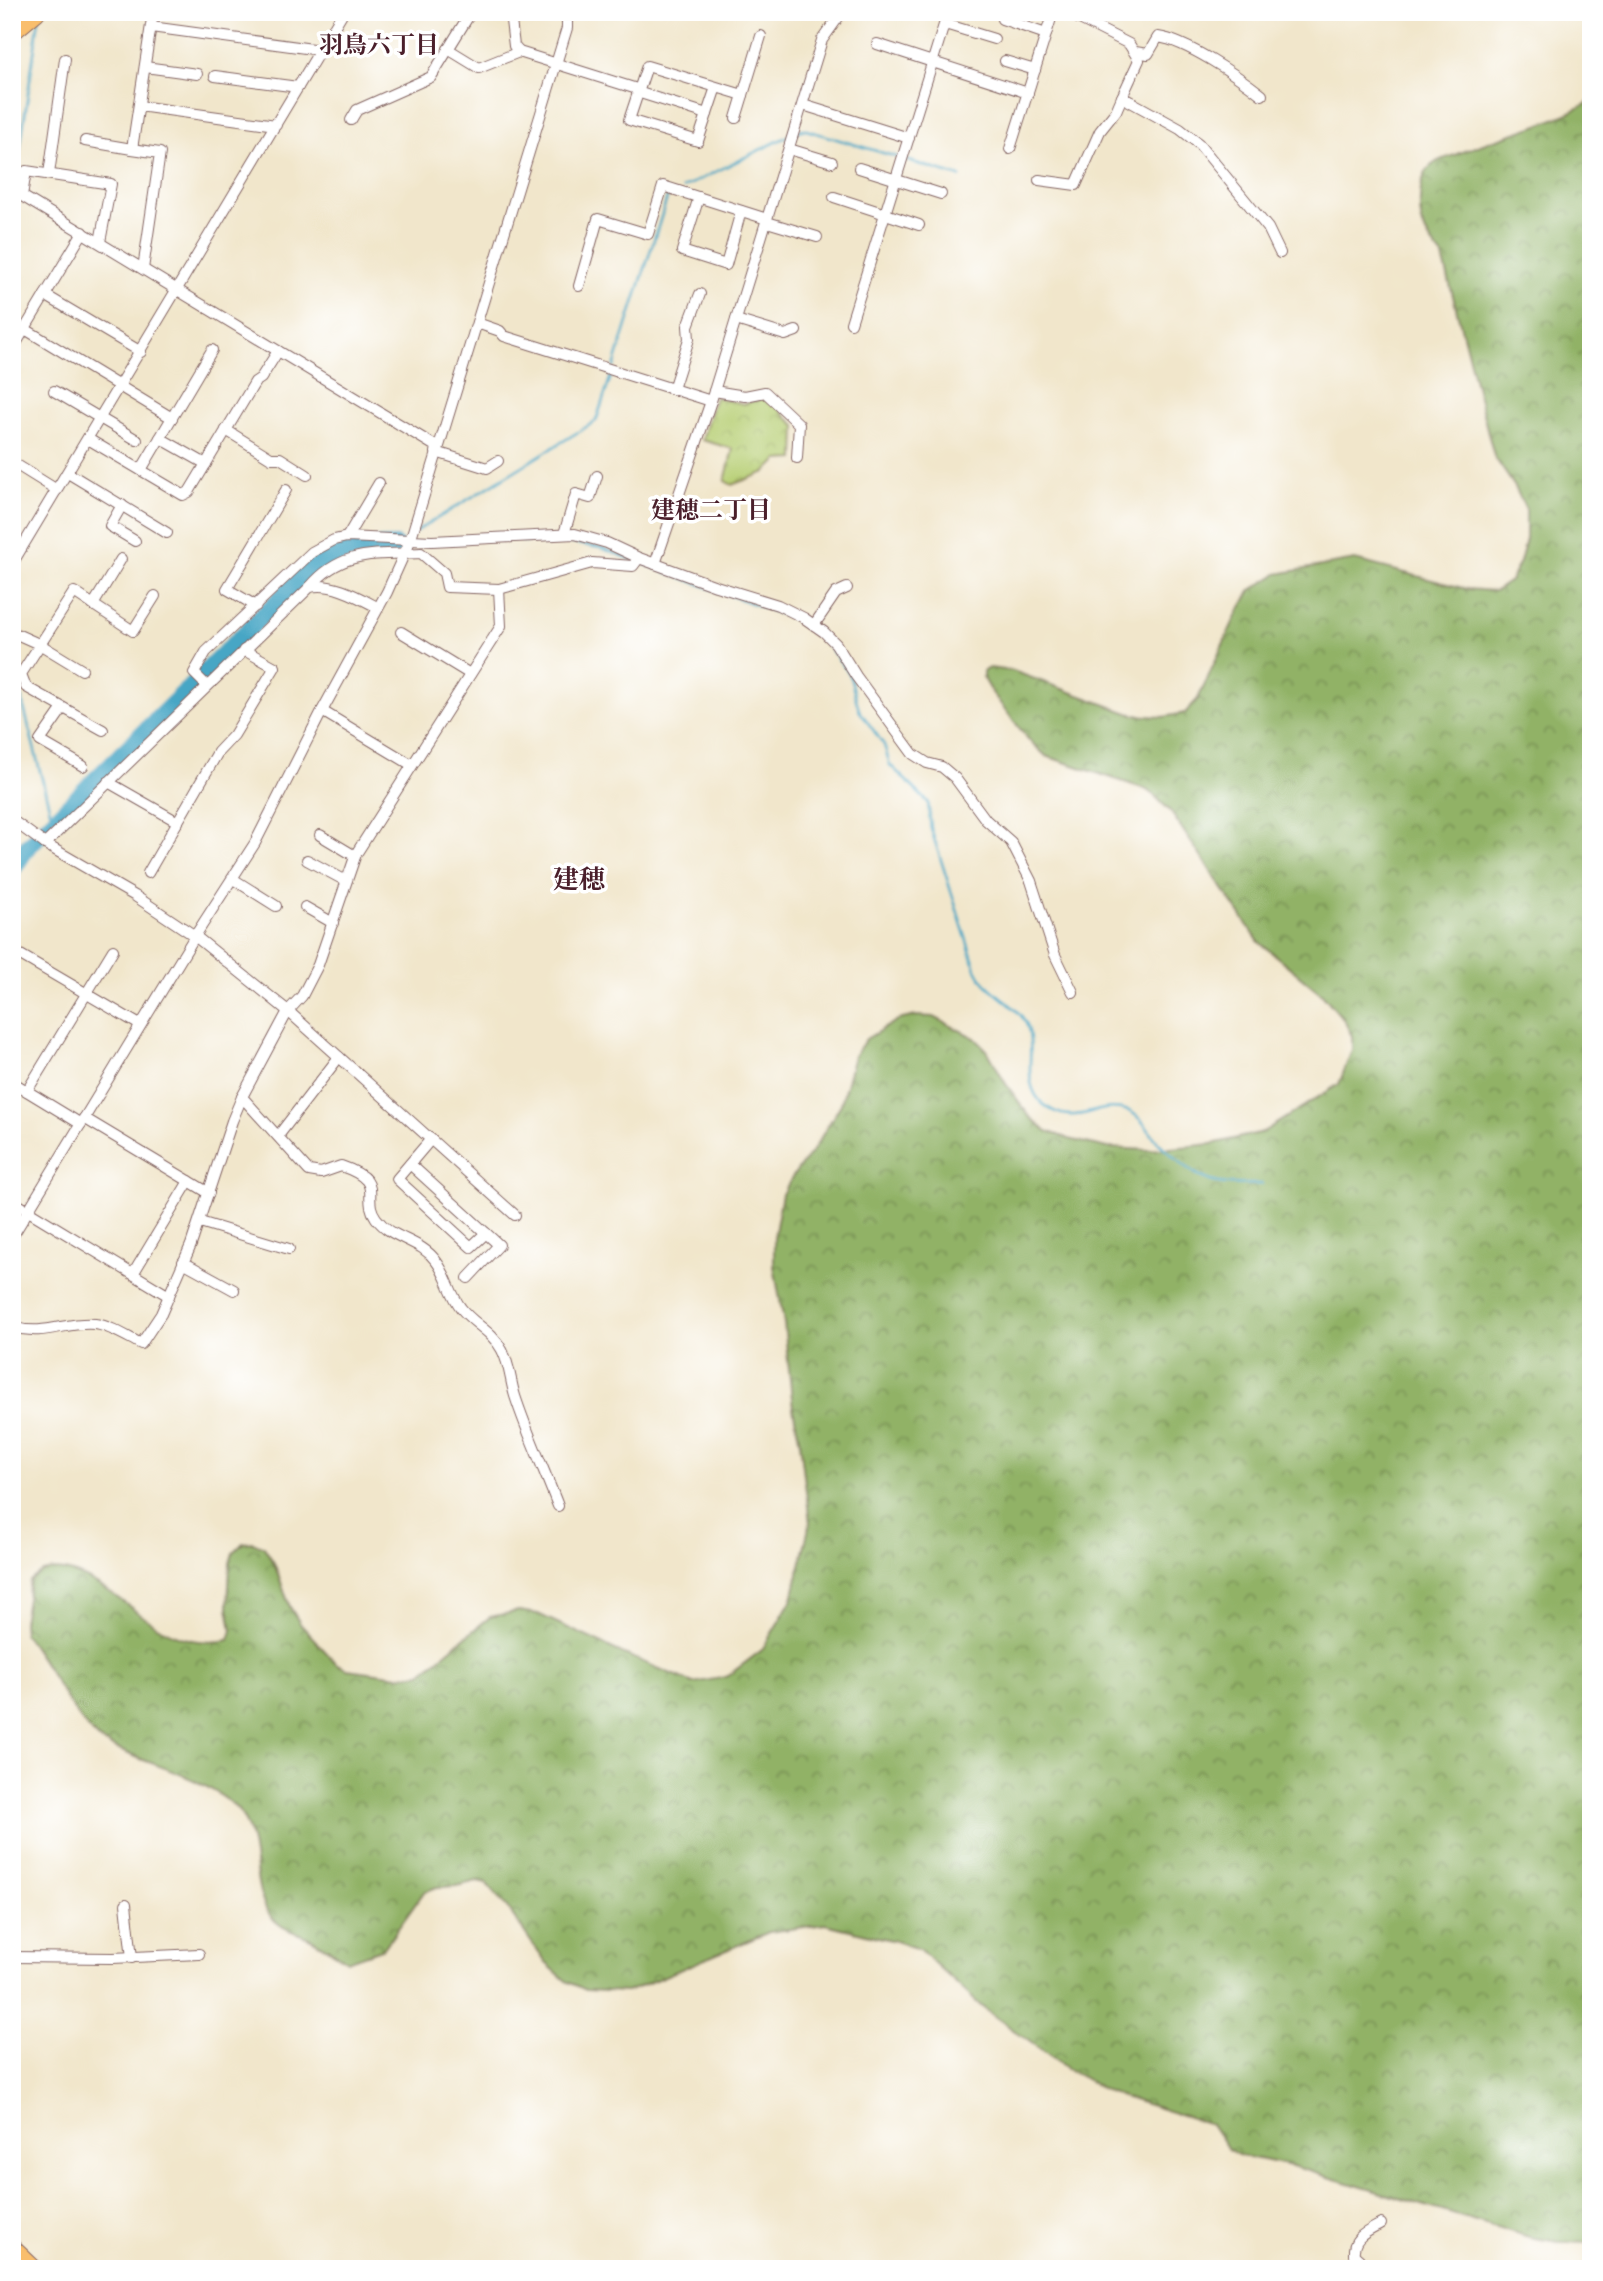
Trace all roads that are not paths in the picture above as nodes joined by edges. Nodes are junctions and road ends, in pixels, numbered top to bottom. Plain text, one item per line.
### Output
1 (153, 12) edge
2 (343, 12) edge
3 (471, 12) edge
4 (510, 12) edge
5 (568, 12) edge
6 (842, 12) edge
7 (948, 12) edge
8 (1053, 12) edge
9 (1066, 12) edge
10 (1091, 12) edge
11 (35, 13) edge
12 (1002, 19) dead end
13 (944, 24) junction
14 (1094, 26) junction
15 (151, 27) junction
16 (12, 33) edge
17 (1046, 34) junction
18 (761, 36) dead end
19 (994, 39) dead end
20 (877, 44) dead end
21 (448, 49) junction
22 (320, 50) junction
23 (519, 52) junction
24 (1135, 52) junction
25 (65, 59) dead end
26 (1005, 61) dead end
27 (933, 62) junction
28 (556, 64) junction
29 (145, 67) junction
30 (1035, 71) junction
31 (197, 74) dead end
32 (215, 76) dead end
33 (716, 87) junction
34 (298, 88) junction
35 (637, 91) junction
36 (1028, 93) junction
37 (743, 95) junction
38 (1262, 95) dead end
39 (1122, 97) junction
40 (803, 105) junction
41 (139, 106) junction
42 (707, 114) junction
43 (736, 118) dead end
44 (351, 120) dead end
45 (276, 125) junction
46 (909, 138) junction
47 (85, 141) dead end
48 (132, 149) junction
49 (789, 149) junction
50 (1010, 149) dead end
51 (832, 162) dead end
52 (859, 168) dead end
53 (49, 174) junction
54 (896, 179) junction
55 (1039, 180) dead end
56 (12, 190) edge
57 (942, 194) dead end
58 (22, 196) junction
59 (699, 197) junction
60 (834, 197) dead end
61 (741, 211) junction
62 (885, 213) junction
63 (767, 221) junction
64 (919, 225) dead end
65 (83, 232) junction
66 (817, 237) dead end
67 (100, 242) junction
68 (1280, 253) dead end
69 (143, 269) junction
70 (579, 286) dead end
71 (178, 290) junction
72 (700, 294) dead end
73 (45, 295) junction
74 (736, 320) junction
75 (477, 323) junction
76 (851, 323) dead end
77 (25, 329) junction
78 (796, 331) dead end
79 (12, 350) edge
80 (212, 350) dead end
81 (278, 351) junction
82 (141, 352) junction
83 (120, 385) junction
84 (673, 389) junction
85 (54, 391) dead end
86 (712, 396) junction
87 (172, 418) junction
88 (100, 419) junction
89 (226, 430) junction
90 (160, 438) junction
91 (88, 439) junction
92 (137, 440) dead end
93 (437, 449) junction
94 (797, 458) dead end
95 (498, 461) dead end
96 (12, 462) edge
97 (206, 464) junction
98 (141, 470) junction
99 (68, 473) junction
100 (307, 475) dead end
101 (597, 476) dead end
102 (379, 483) dead end
103 (57, 490) junction
104 (286, 490) dead end
105 (122, 505) junction
106 (167, 533) dead end
107 (564, 534) junction
108 (347, 537) junction
109 (135, 541) dead end
110 (410, 541) junction
111 (404, 554) junction
112 (639, 558) junction
113 (121, 559) dead end
114 (12, 564) edge
115 (655, 564) junction
116 (310, 587) junction
117 (847, 588) dead end
118 (499, 589) junction
119 (155, 596) dead end
120 (93, 605) junction
121 (256, 606) junction
122 (377, 607) junction
123 (814, 625) junction
124 (12, 632) edge
125 (401, 632) dead end
126 (41, 645) junction
127 (244, 650) junction
128 (82, 670) dead end
129 (470, 674) junction
130 (207, 686) junction
131 (64, 708) junction
132 (322, 711) junction
133 (103, 730) dead end
134 (412, 765) junction
135 (83, 766) dead end
136 (108, 782) junction
137 (12, 820) edge
138 (178, 822) junction
139 (320, 835) dead end
140 (45, 844) junction
141 (355, 856) junction
142 (307, 859) dead end
143 (148, 873) dead end
144 (233, 879) junction
145 (346, 881) junction
146 (276, 906) dead end
147 (305, 907) dead end
148 (333, 923) junction
149 (195, 936) junction
150 (12, 950) edge
151 (113, 950) dead end
152 (1073, 992) dead end
153 (86, 993) junction
154 (288, 1011) junction
155 (140, 1025) junction
156 (339, 1056) junction
157 (12, 1082) edge
158 (27, 1091) junction
159 (242, 1097) junction
160 (82, 1121) junction
161 (278, 1136) junction
162 (431, 1139) junction
163 (410, 1164) junction
164 (189, 1181) junction
165 (209, 1193) junction
166 (12, 1201) edge
167 (28, 1211) junction
168 (515, 1215) dead end
169 (200, 1222) junction
170 (486, 1233) junction
171 (12, 1237) edge
172 (289, 1249) dead end
173 (183, 1262) junction
174 (133, 1274) junction
175 (468, 1278) dead end
176 (234, 1290) dead end
177 (169, 1296) junction
178 (12, 1327) edge
179 (558, 1506) dead end
180 (126, 1904) dead end
181 (199, 1954) dead end
182 (12, 1957) edge
183 (132, 1958) junction
184 (1381, 2224) dead end
185 (12, 2247) edge
186 (12, 2263) edge
187 (19, 2269) edge
188 (35, 2269) edge
189 (1370, 2269) edge

1 - 15 street
2 - 22 street
3 - 21 street
4 - 23 street
5 - 28 street
6 - 40 street
7 - 13 street
8 - 17 street
9 - 14 street
10 - 14 street
11 - 16 highway
12 - 17 street
13 - 19 street
13 - 27 street
14 - 24 street
15 - 22 street
15 - 29 street
17 - 30 street
18 - 37 street
20 - 27 street
21 - 23 street
21 - 44 street
22 - 34 street
23 - 28 street
24 - 38 street
24 - 39 street
25 - 53 street
26 - 30 street
27 - 36 street
27 - 46 street
28 - 35 street
28 - 75 street
29 - 31 street
29 - 41 street
30 - 36 street
32 - 34 street
33 - 35 street
33 - 37 street
33 - 42 street
34 - 45 street
35 - 42 street
35 - 42 street
36 - 50 street
37 - 43 street
39 - 55 street
39 - 68 street
40 - 46 street
40 - 49 street
41 - 45 street
41 - 48 street
45 - 71 street
46 - 54 street
47 - 48 street
48 - 69 street
49 - 51 street
49 - 63 street
52 - 54 street
53 - 58 street
53 - 67 street
54 - 57 street
54 - 62 street
56 - 58 street
58 - 65 street
59 - 61 street
59 - 61 street
59 - 70 street
60 - 62 street
61 - 63 street
62 - 64 street
62 - 76 street
63 - 66 street
63 - 74 street
65 - 67 street
65 - 73 street
67 - 69 street
69 - 71 street
71 - 81 street
71 - 82 street
72 - 84 street
73 - 77 street
73 - 82 street
74 - 78 street
74 - 86 street
75 - 84 street
75 - 93 street
77 - 79 street
77 - 83 street
80 - 87 street
81 - 89 street
81 - 93 street
82 - 83 street
83 - 87 street
83 - 88 street
84 - 86 street
85 - 88 street
86 - 94 street
86 - 115 street
87 - 90 street
88 - 91 street
88 - 92 street
89 - 97 street
89 - 100 street
90 - 97 street
90 - 98 street
91 - 98 street
91 - 99 street
93 - 95 street
93 - 110 street
96 - 103 street
97 - 98 street
99 - 103 street
99 - 105 street
101 - 107 street
102 - 108 street
103 - 114 street
104 - 121 street
105 - 106 street
105 - 109 street
107 - 110 street
107 - 112 street
108 - 110 street
108 - 121 street
110 - 111 street
111 - 116 street
111 - 118 street
111 - 122 street
112 - 115 street
112 - 118 street
113 - 120 street
115 - 123 street
116 - 122 street
116 - 127 street
117 - 123 street
118 - 129 street
119 - 120 street
120 - 126 street
121 - 130 street
122 - 132 street
123 - 152 street
124 - 126 street
125 - 129 street
126 - 128 street
126 - 131 street
127 - 130 street
127 - 138 street
129 - 134 street
130 - 136 street
131 - 133 street
131 - 135 street
132 - 134 street
132 - 144 street
134 - 141 street
136 - 138 street
136 - 140 street
137 - 140 street
138 - 143 street
139 - 141 street
140 - 149 street
141 - 145 street
142 - 145 street
144 - 146 street
144 - 149 street
145 - 148 street
147 - 148 street
148 - 154 street
149 - 154 street
149 - 155 street
150 - 153 street
151 - 153 street
153 - 155 street
153 - 158 street
154 - 156 street
154 - 159 street
155 - 160 street
156 - 161 street
156 - 162 street
157 - 158 street
158 - 160 street
159 - 161 street
159 - 165 street
160 - 164 street
160 - 167 street
161 - 179 street
162 - 163 street
162 - 168 street
163 - 170 street
163 - 170 street
164 - 165 street
164 - 174 street
165 - 169 street
166 - 167 street
167 - 171 street
167 - 174 street
169 - 172 street
169 - 173 street
170 - 175 street
173 - 176 street
173 - 177 street
174 - 177 street
177 - 178 street
180 - 183 street
181 - 183 street
182 - 183 street
184 - 189 street
185 - 188 highway
186 - 187 highway

